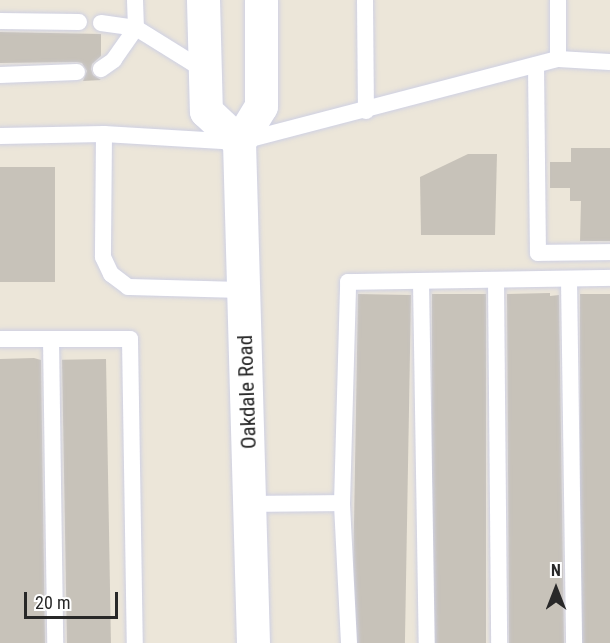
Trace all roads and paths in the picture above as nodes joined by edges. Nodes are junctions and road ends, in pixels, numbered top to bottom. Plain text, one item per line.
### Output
1 (135, 0) edge
2 (203, 0) edge
3 (261, 0) edge
4 (365, 0) edge
5 (558, 0) edge
6 (0, 21) edge
7 (79, 22) dead end
8 (101, 23) dead end
9 (136, 28) junction
10 (558, 59) junction
11 (610, 62) edge
12 (536, 65) junction
13 (101, 69) dead end
14 (205, 71) junction
15 (77, 72) dead end
16 (0, 75) edge
17 (366, 111) junction
18 (104, 134) junction
19 (0, 136) edge
20 (239, 141) junction
21 (610, 252) edge
22 (610, 278) edge
23 (569, 279) junction
24 (496, 280) junction
25 (421, 281) junction
26 (243, 290) junction
27 (0, 339) edge
28 (51, 339) junction
29 (342, 502) junction
30 (251, 504) junction
31 (55, 643) edge
32 (135, 643) edge
33 (253, 643) edge
34 (350, 643) edge
35 (427, 643) edge
36 (500, 643) edge
37 (574, 643) edge

1 - 9 lane
2 - 14 main road
3 - 20 main road
4 - 17 lane
5 - 10 lane
6 - 7 lane
8 - 9 lane
9 - 13 lane
9 - 14 lane
10 - 11 lane
10 - 12 lane
12 - 17 lane
12 - 21 lane
14 - 20 main road
15 - 16 lane
17 - 20 lane
18 - 19 lane
18 - 20 lane
18 - 26 lane
20 - 26 main road, Oakdale Road
22 - 23 lane
23 - 24 lane
23 - 37 lane
24 - 25 lane
24 - 36 lane
25 - 29 lane
25 - 35 lane
26 - 30 main road, Oakdale Road
27 - 28 lane
28 - 31 lane
28 - 32 lane
29 - 30 lane
29 - 34 lane
30 - 33 main road, Oakdale Road

